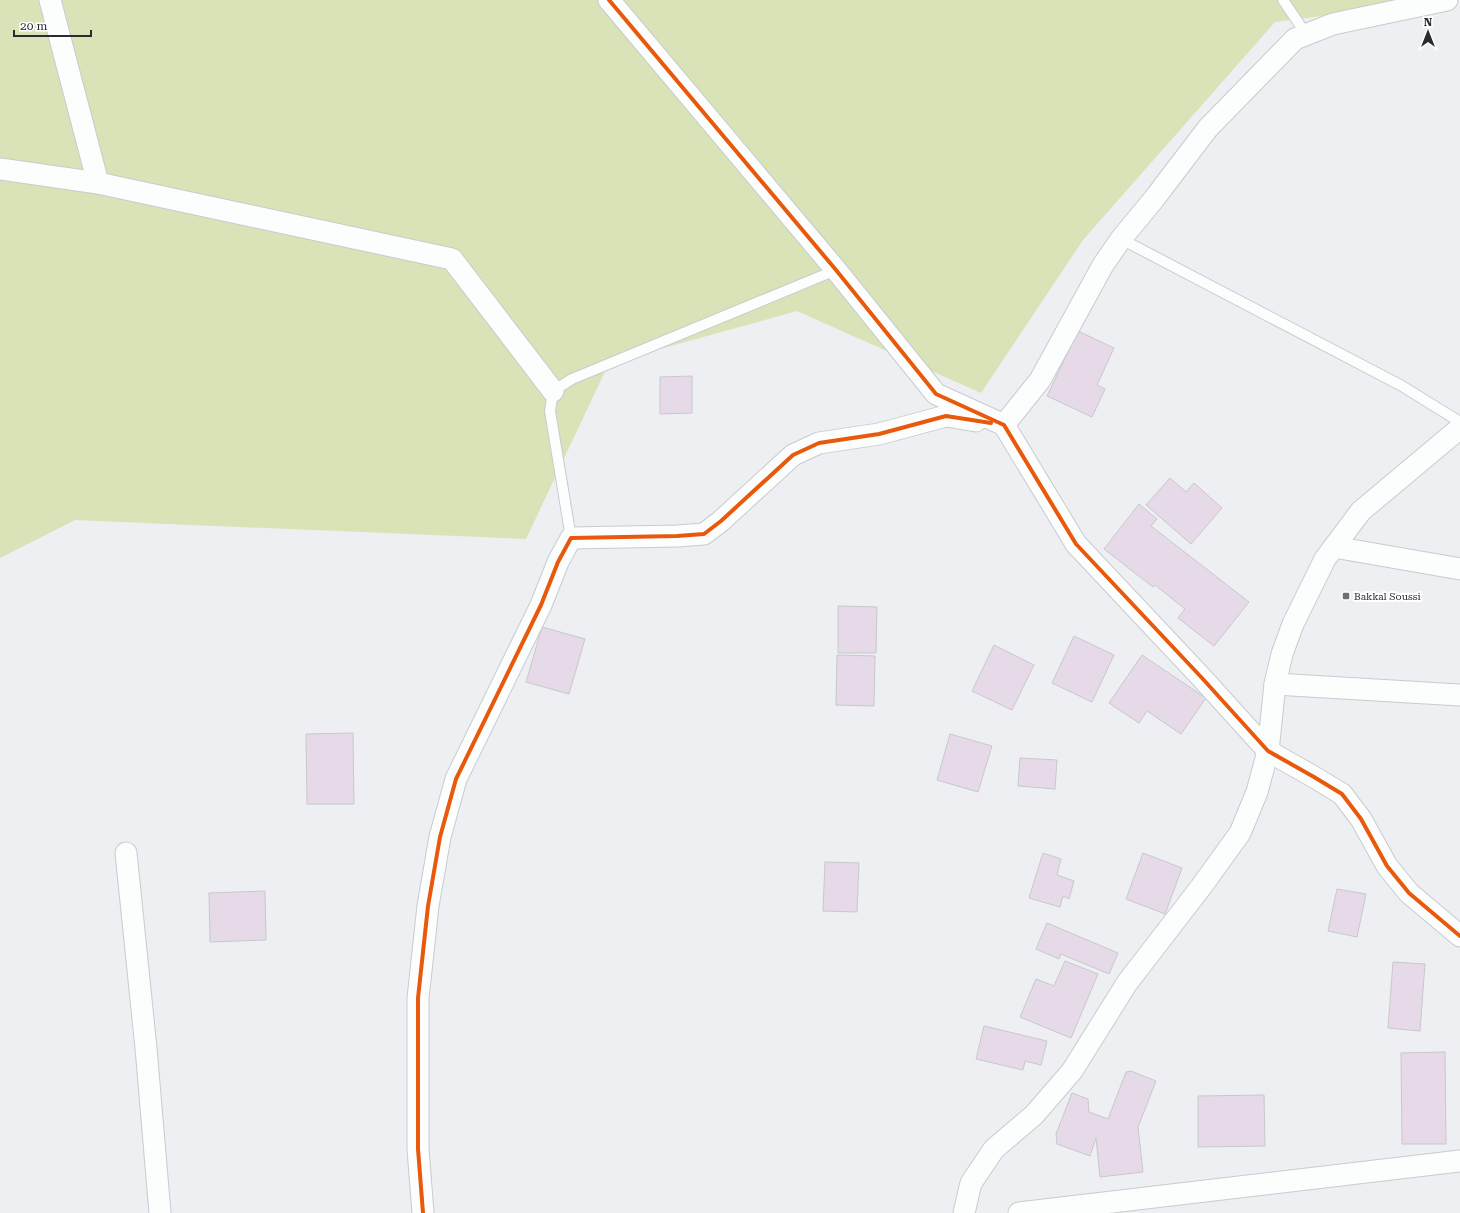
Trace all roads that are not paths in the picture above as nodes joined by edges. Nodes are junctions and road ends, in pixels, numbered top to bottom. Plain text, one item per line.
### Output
1 (50, 0) edge
2 (609, 0) edge
3 (1283, 0) edge
4 (1447, 0) edge
5 (1306, 34) junction
6 (0, 169) edge
7 (98, 183) junction
8 (1121, 239) junction
9 (836, 270) junction
10 (553, 391) junction
11 (1460, 422) edge
12 (1004, 425) junction
13 (1460, 428) edge
14 (571, 538) junction
15 (1334, 547) junction
16 (1460, 569) edge
17 (1275, 684) junction
18 (1460, 694) edge
19 (1268, 751) junction
20 (126, 853) dead end
21 (1460, 936) edge
22 (1460, 1161) edge
23 (160, 1213) edge
24 (423, 1213) edge
25 (964, 1213) edge
26 (1019, 1213) edge

1 - 7 street
2 - 9 street
3 - 5 lane
4 - 5 street
5 - 8 street
6 - 7 street
7 - 10 street
8 - 11 lane
8 - 12 street
9 - 10 lane
9 - 12 street
10 - 14 lane
12 - 14 street
12 - 19 street
13 - 15 street
14 - 24 street
15 - 16 street
15 - 17 street
17 - 18 street
17 - 19 street
19 - 21 street
19 - 25 street
20 - 23 street
22 - 26 street

